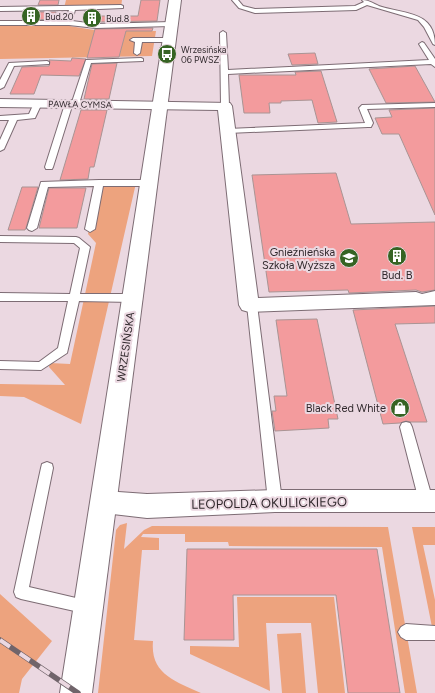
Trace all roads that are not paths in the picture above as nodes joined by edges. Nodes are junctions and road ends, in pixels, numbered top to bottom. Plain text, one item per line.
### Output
1 (66, 0) edge
2 (78, 0) edge
3 (122, 0) edge
4 (175, 0) edge
5 (235, 0) edge
6 (366, 1) edge
7 (64, 8) junction
8 (74, 8) junction
9 (0, 9) edge
10 (118, 17) junction
11 (69, 23) junction
12 (0, 24) edge
13 (171, 24) junction
14 (222, 33) dead end
15 (169, 40) junction
16 (435, 43) edge
17 (422, 44) dead end
18 (137, 53) dead end
19 (141, 60) dead end
20 (47, 63) dead end
21 (434, 64) edge
22 (224, 72) junction
23 (0, 88) edge
24 (0, 103) edge
25 (38, 103) junction
26 (72, 104) junction
27 (160, 105) junction
28 (435, 105) edge
29 (225, 106) junction
30 (0, 118) edge
31 (14, 118) junction
32 (228, 131) junction
33 (0, 149) edge
34 (50, 167) dead end
35 (99, 183) junction
36 (149, 183) junction
37 (32, 228) dead end
38 (90, 229) dead end
39 (0, 239) edge
40 (0, 297) edge
41 (74, 297) junction
42 (132, 298) junction
43 (426, 299) edge
44 (252, 305) junction
45 (0, 365) edge
46 (406, 427) dead end
47 (47, 468) dead end
48 (274, 501) junction
49 (431, 501) edge
50 (104, 502) junction
51 (88, 607) junction
52 (406, 632) dead end
53 (433, 633) dead end
54 (76, 693) edge

1 - 7 lane
2 - 8 lane
3 - 10 lane
4 - 13 street, WRZESIŃSKA
5 - 6 lane
6 - 16 lane
7 - 8 lane
7 - 9 lane
8 - 10 lane
8 - 11 lane
10 - 11 lane
10 - 13 lane
11 - 12 lane
13 - 15 street, WRZESIŃSKA
14 - 22 lane
15 - 18 lane
15 - 27 street, WRZESIŃSKA
17 - 21 lane
19 - 26 lane
20 - 23 lane
21 - 22 lane
22 - 29 lane
24 - 25 street, PAWŁA CYMSA
25 - 26 street, PAWŁA CYMSA
25 - 31 lane
26 - 27 street, PAWŁA CYMSA
26 - 34 lane
27 - 29 street, PAWŁA CYMSA
27 - 36 street, WRZESIŃSKA
28 - 32 lane
29 - 32 street
30 - 31 lane
31 - 33 lane
32 - 44 street
35 - 36 lane
35 - 37 lane
35 - 38 lane
36 - 42 street, WRZESIŃSKA
39 - 41 lane
40 - 41 lane
41 - 42 lane
41 - 45 lane
42 - 50 street, WRZESIŃSKA
43 - 44 street
44 - 48 lane
46 - 49 lane
47 - 51 lane
48 - 49 street, LEOPOLDA OKULICKIEGO
48 - 50 street, LEOPOLDA OKULICKIEGO
50 - 51 street, WRZESIŃSKA
51 - 54 street, WRZESIŃSKA
52 - 53 lane

